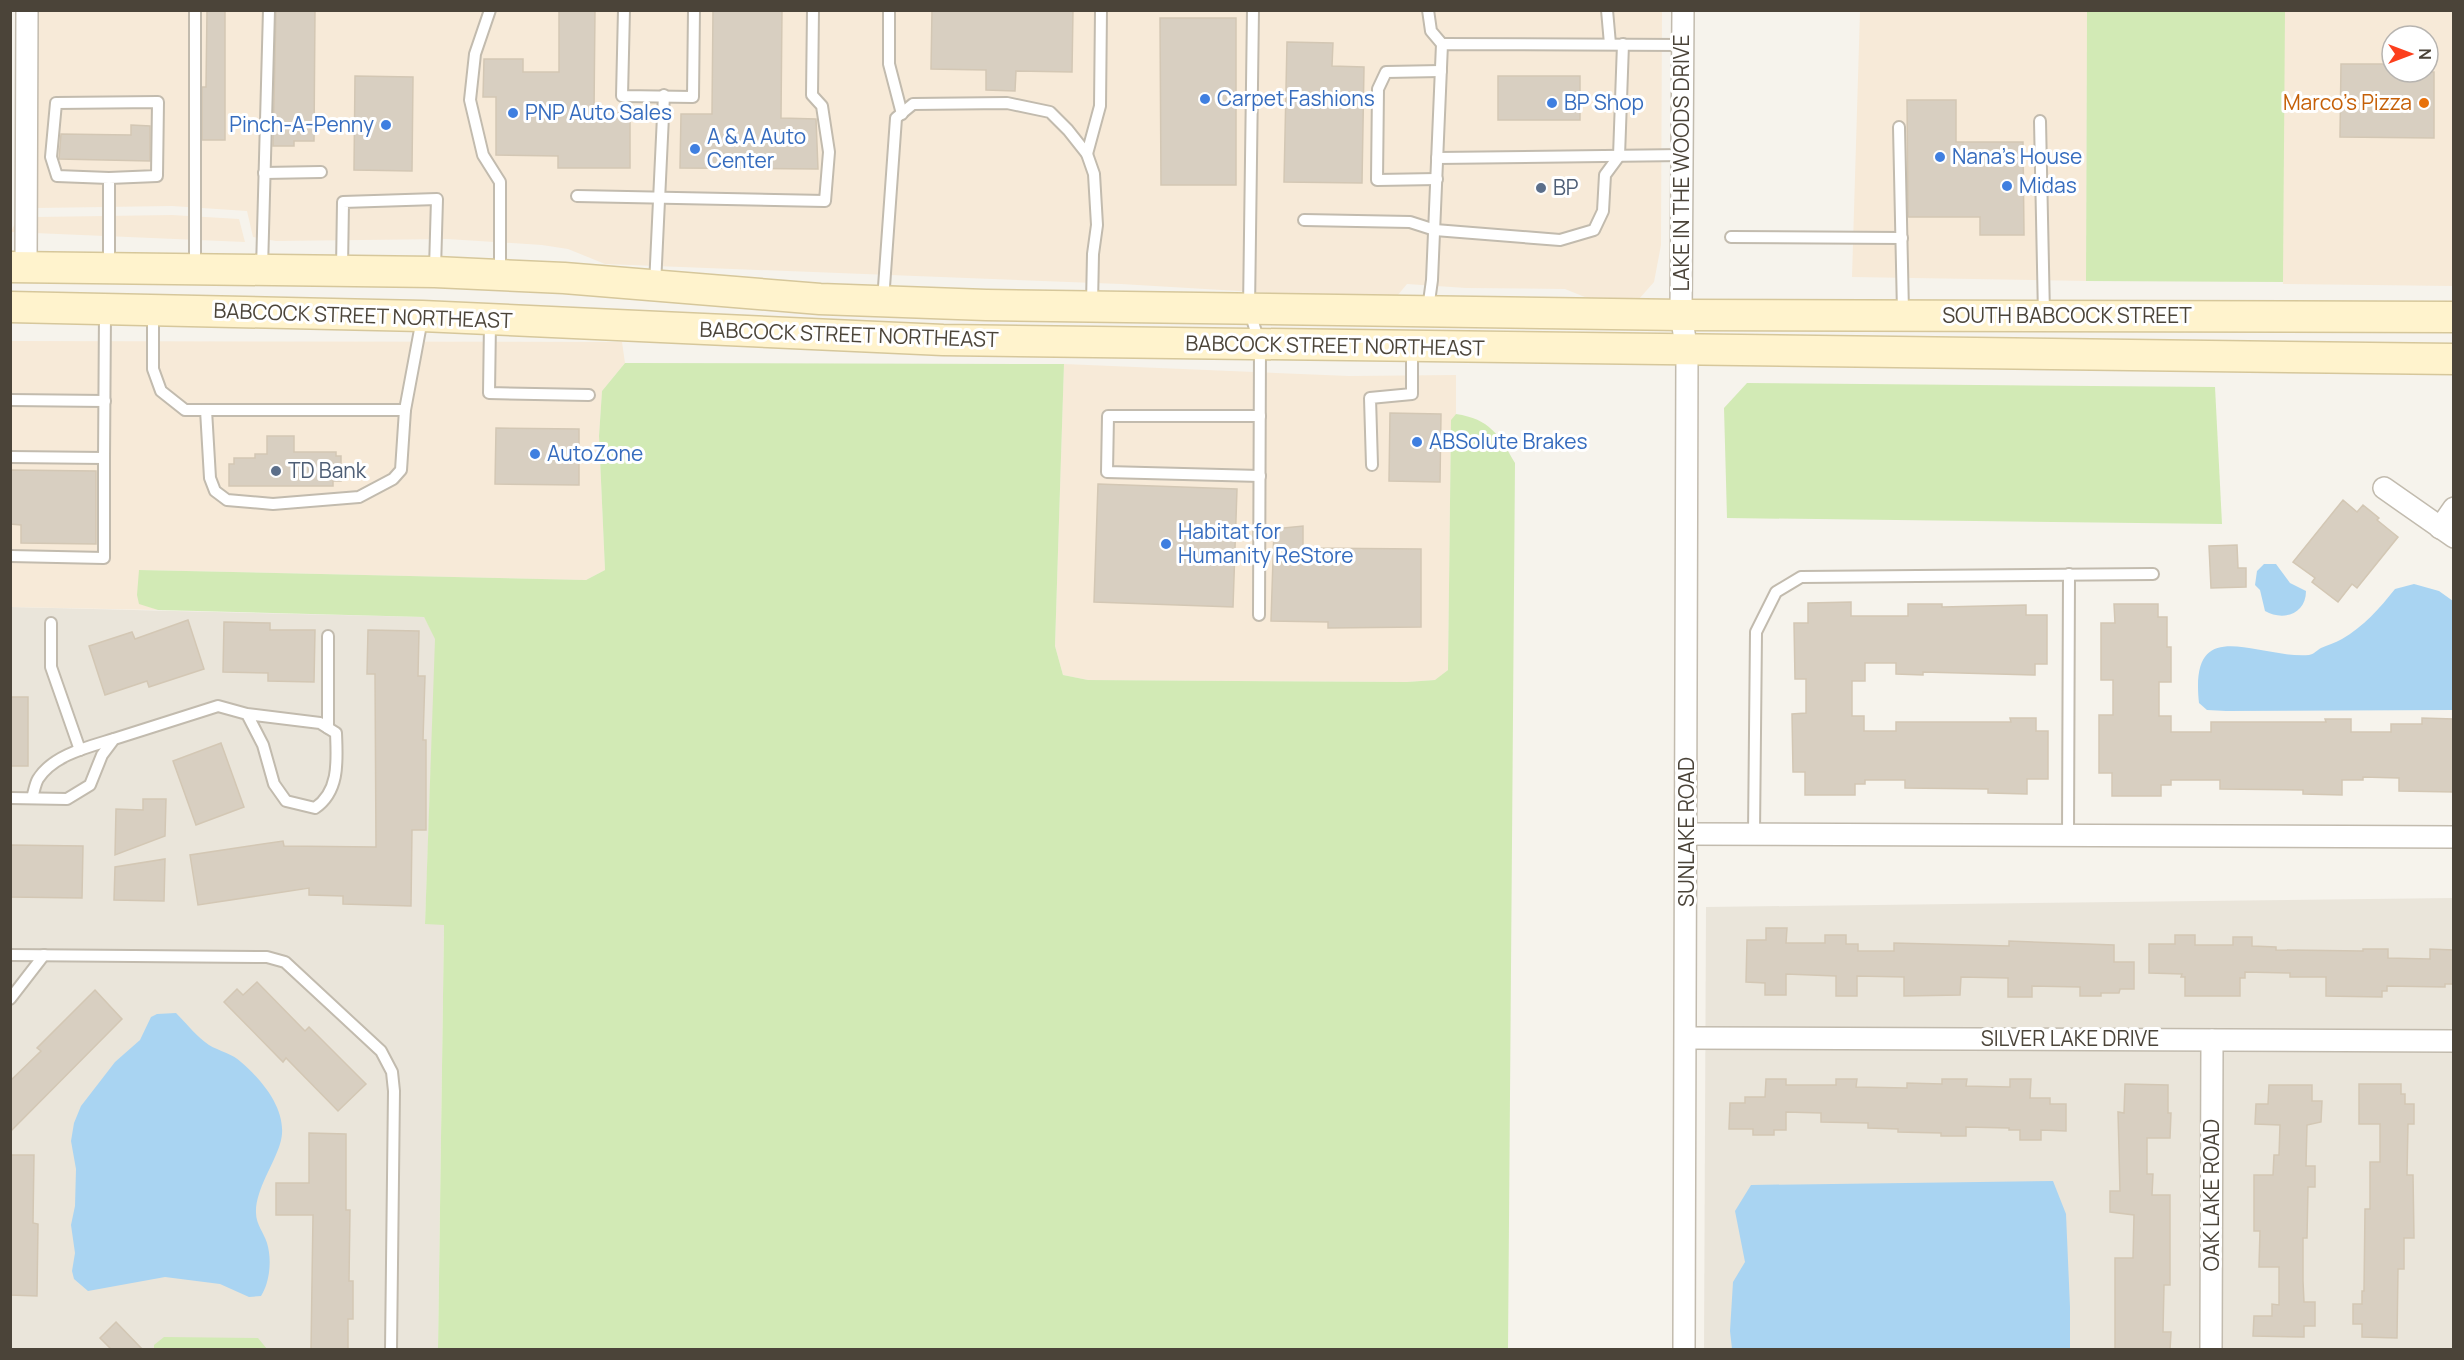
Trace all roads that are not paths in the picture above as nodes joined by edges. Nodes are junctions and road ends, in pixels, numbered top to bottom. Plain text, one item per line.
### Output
1 (27, 10) edge
2 (195, 10) edge
3 (269, 10) edge
4 (490, 10) edge
5 (624, 10) edge
6 (694, 10) edge
7 (813, 10) edge
8 (889, 10) edge
9 (1101, 10) edge
10 (1253, 10) edge
11 (1428, 10) edge
12 (1683, 10) edge
13 (1608, 11) edge
14 (1442, 44) junction
15 (1610, 44) junction
16 (1623, 44) junction
17 (1682, 45) junction
18 (1441, 71) junction
19 (664, 95) junction
20 (902, 114) junction
21 (2040, 121) dead end
22 (1899, 127) dead end
23 (1087, 154) junction
24 (1683, 155) junction
25 (1619, 156) junction
26 (1437, 158) junction
27 (321, 172) dead end
28 (264, 173) junction
29 (109, 178) junction
30 (1437, 179) junction
31 (577, 196) dead end
32 (658, 197) junction
33 (1304, 220) dead end
34 (1434, 230) junction
35 (1731, 237) dead end
36 (1902, 238) junction
37 (18, 267) edge
38 (109, 268) junction
39 (195, 268) junction
40 (262, 269) junction
41 (342, 269) junction
42 (435, 272) junction
43 (500, 275) junction
44 (655, 285) junction
45 (883, 301) junction
46 (1091, 306) junction
47 (10, 307) edge
48 (105, 308) junction
49 (153, 309) junction
50 (1250, 309) junction
51 (1428, 311) junction
52 (348, 314) junction
53 (1681, 315) junction
54 (1903, 315) junction
55 (2044, 315) junction
56 (422, 316) junction
57 (2454, 316) edge
58 (490, 319) junction
59 (2454, 342) edge
60 (1260, 345) junction
61 (1413, 347) junction
62 (1687, 351) junction
63 (2253, 357) junction
64 (2454, 359) edge
65 (589, 395) dead end
66 (10, 400) edge
67 (105, 401) junction
68 (206, 410) junction
69 (405, 410) junction
70 (1260, 416) junction
71 (10, 457) edge
72 (104, 458) junction
73 (1372, 465) dead end
74 (1260, 476) junction
75 (2384, 488) dead end
76 (2454, 508) edge
77 (2447, 532) edge
78 (10, 556) edge
79 (2069, 574) junction
80 (2154, 574) dead end
81 (1259, 615) dead end
82 (51, 623) dead end
83 (328, 636) dead end
84 (247, 714) junction
85 (328, 728) junction
86 (114, 739) junction
87 (80, 750) junction
88 (10, 798) edge
89 (33, 798) junction
90 (1687, 834) junction
91 (1754, 834) junction
92 (2068, 836) junction
93 (2454, 837) edge
94 (10, 955) edge
95 (44, 955) junction
96 (10, 999) edge
97 (1687, 1038) junction
98 (2212, 1040) junction
99 (2454, 1041) edge
100 (391, 1350) edge
101 (1684, 1350) edge
102 (2211, 1350) edge

1 - 37 street
2 - 39 lane
3 - 28 lane
4 - 43 lane
5 - 19 lane
6 - 19 lane
7 - 32 lane
8 - 20 lane
9 - 23 lane
10 - 50 lane
11 - 14 lane
12 - 17 street, LAKE IN THE WOODS DRIVE
13 - 15 lane
14 - 15 lane
14 - 18 lane
15 - 16 lane
16 - 17 lane
16 - 25 lane
17 - 24 street, LAKE IN THE WOODS DRIVE
18 - 26 lane
18 - 30 lane
19 - 32 lane
20 - 23 lane
20 - 45 lane
21 - 55 lane
22 - 36 lane
23 - 46 lane
24 - 25 lane
24 - 53 street, LAKE IN THE WOODS DRIVE
25 - 26 lane
25 - 34 lane
26 - 30 lane
27 - 28 lane
28 - 40 lane
29 - 29 lane
29 - 38 lane
30 - 34 lane
31 - 32 lane
32 - 44 lane
33 - 34 lane
34 - 51 lane
35 - 36 lane
36 - 54 lane
37 - 38 main road, BABCOCK STREET NORTHEAST
38 - 39 main road, BABCOCK STREET NORTHEAST
39 - 40 main road, BABCOCK STREET NORTHEAST
40 - 41 main road, BABCOCK STREET NORTHEAST
41 - 42 main road, BABCOCK STREET NORTHEAST
41 - 42 lane
42 - 43 main road, BABCOCK STREET NORTHEAST
42 - 52 main road
43 - 44 main road, BABCOCK STREET NORTHEAST
43 - 56 main road
44 - 45 main road, BABCOCK STREET NORTHEAST
45 - 46 main road, BABCOCK STREET NORTHEAST
46 - 50 main road, BABCOCK STREET NORTHEAST
47 - 48 main road, BABCOCK STREET NORTHEAST
48 - 49 main road, BABCOCK STREET NORTHEAST
48 - 67 lane
49 - 52 main road, BABCOCK STREET NORTHEAST
49 - 68 lane
50 - 51 main road, BABCOCK STREET NORTHEAST
50 - 60 lane
51 - 53 main road, BABCOCK STREET NORTHEAST
52 - 56 main road, BABCOCK STREET NORTHEAST
53 - 54 main road, SOUTH BABCOCK STREET
53 - 62 street, SUNLAKE ROAD
54 - 55 main road, SOUTH BABCOCK STREET
55 - 57 main road, SOUTH BABCOCK STREET
56 - 58 main road, BABCOCK STREET NORTHEAST
56 - 69 lane
58 - 60 main road, BABCOCK STREET NORTHEAST
58 - 65 lane
59 - 63 main road
60 - 61 main road, BABCOCK STREET NORTHEAST
60 - 70 lane
61 - 62 main road, BABCOCK STREET NORTHEAST
61 - 73 lane
62 - 63 main road, SOUTH BABCOCK STREET
62 - 90 street, SUNLAKE ROAD
63 - 64 main road, SOUTH BABCOCK STREET
66 - 67 lane
67 - 72 lane
68 - 69 lane
68 - 69 lane
70 - 74 lane
70 - 74 lane
71 - 72 lane
72 - 78 lane
74 - 81 lane
75 - 77 street
76 - 77 street
79 - 80 lane
79 - 91 lane
79 - 92 lane
82 - 87 lane
83 - 85 lane
84 - 85 lane
84 - 85 lane
84 - 86 lane
86 - 87 lane
86 - 89 lane
87 - 89 lane
88 - 89 lane
90 - 91 street
90 - 97 street, SUNLAKE ROAD
91 - 92 street
92 - 93 street
94 - 95 lane
95 - 96 lane
95 - 100 lane
97 - 98 street, SILVER LAKE DRIVE
97 - 101 street, SUNLAKE ROAD
98 - 99 street, SILVER LAKE DRIVE
98 - 102 street, OAK LAKE ROAD

